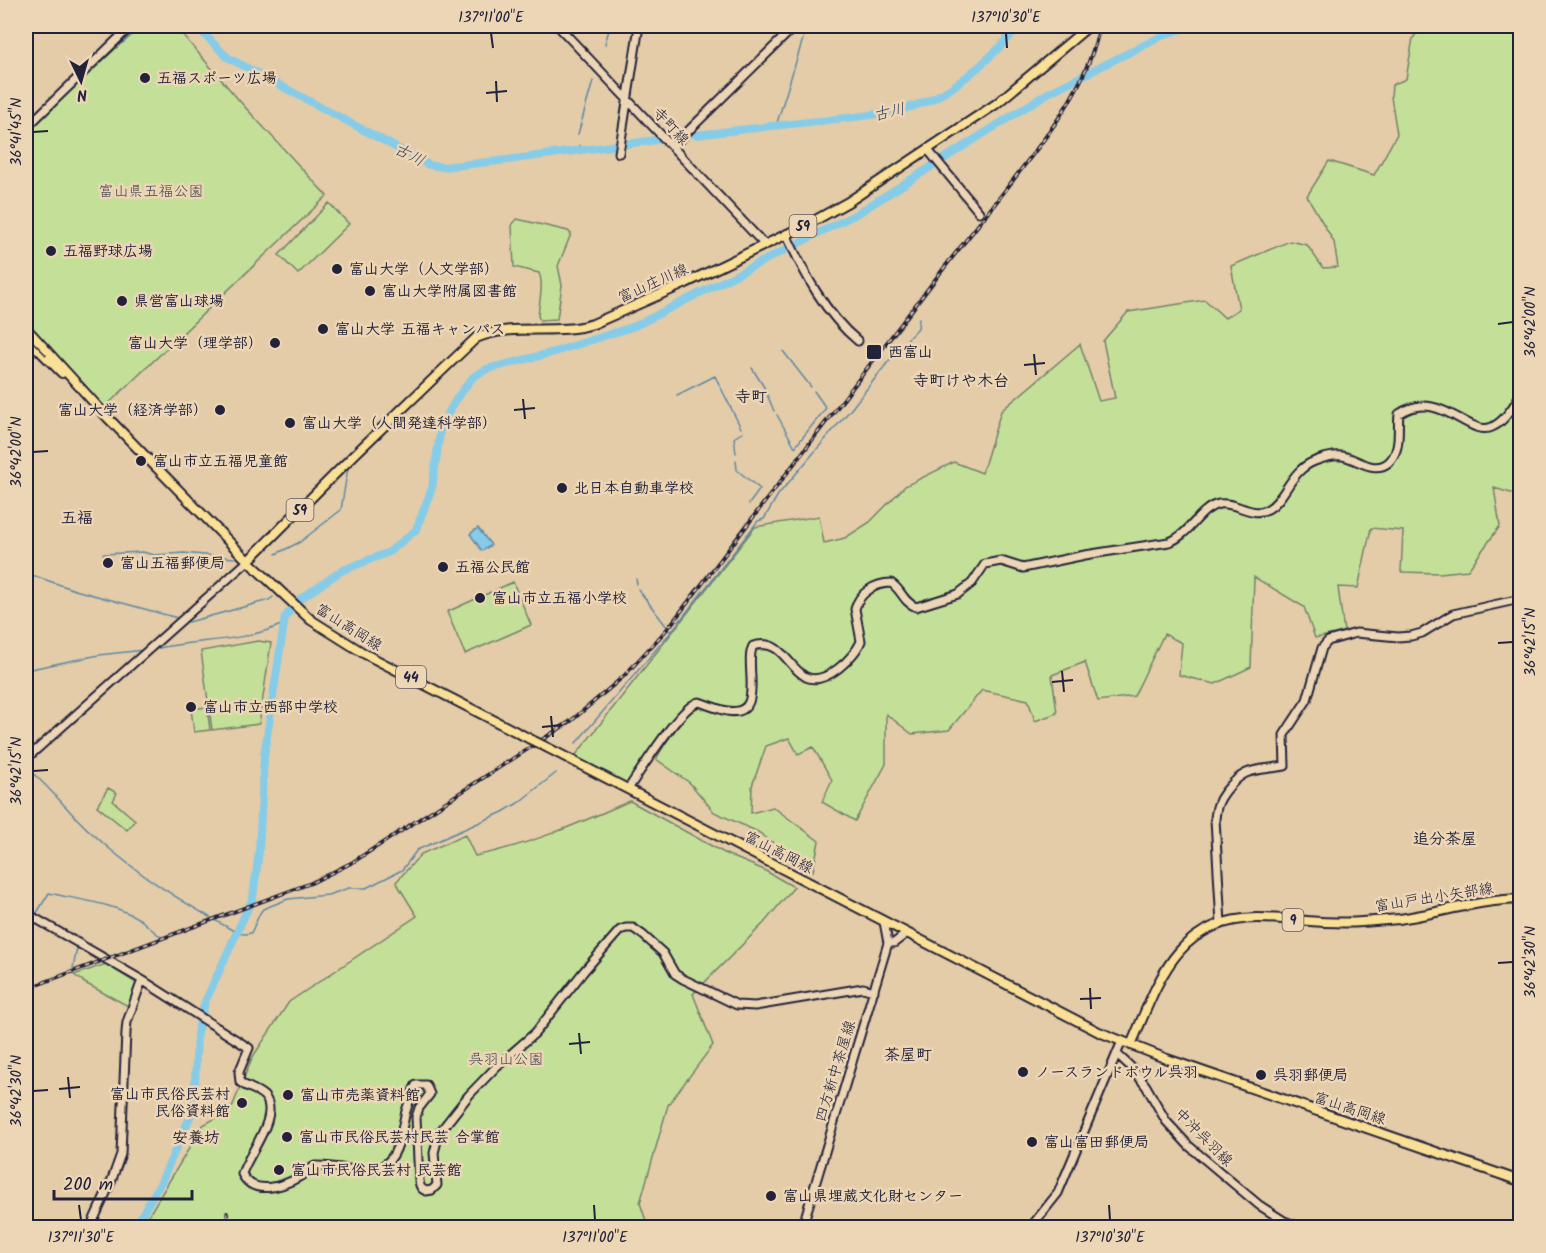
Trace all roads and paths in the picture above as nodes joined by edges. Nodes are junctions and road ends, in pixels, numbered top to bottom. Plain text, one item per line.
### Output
1 (131, 26) edge
2 (558, 26) edge
3 (639, 26) edge
4 (795, 26) edge
5 (1089, 26) edge
6 (628, 99) junction
7 (26, 128) edge
8 (672, 147) junction
9 (619, 153) dead end
10 (931, 153) junction
11 (979, 212) dead end
12 (786, 234) junction
13 (764, 244) junction
14 (26, 328) edge
15 (26, 337) edge
16 (858, 341) dead end
17 (81, 390) junction
18 (1521, 395) edge
19 (248, 561) junction
20 (1521, 599) edge
21 (26, 759) edge
22 (628, 789) junction
23 (1521, 899) edge
24 (26, 913) edge
25 (884, 922) junction
26 (1221, 924) junction
27 (907, 933) junction
28 (888, 943) junction
29 (142, 980) junction
30 (873, 991) junction
31 (1122, 1041) junction
32 (1131, 1045) junction
33 (1117, 1054) junction
34 (1521, 1181) edge
35 (90, 1227) edge
36 (802, 1227) edge
37 (1030, 1227) edge
38 (1302, 1227) edge

1 - 7 street
2 - 6 street, 寺町線
3 - 6 street
4 - 8 street
5 - 10 main road, 富山庄川線 / 59
6 - 8 street, 寺町線
6 - 9 street
8 - 13 street, 寺町線
10 - 11 street
10 - 12 main road, 富山庄川線 / 59
12 - 13 main road, 富山庄川線 / 59
12 - 16 street
13 - 19 main road, 富山庄川線 / 59
14 - 17 main road, 44
15 - 17 main road, 44
17 - 19 main road, 富山高岡線 / 44
18 - 22 street
19 - 21 street
19 - 22 main road, 富山高岡線 / 44, bridge
20 - 26 street
22 - 25 main road, 富山高岡線 / 44
23 - 26 main road, 富山戸出小矢部線 / 9
24 - 29 street
25 - 27 main road, 富山高岡線 / 44
25 - 28 street, 四方新中茶屋線
26 - 32 main road, 富山戸出小矢部線 / 9
27 - 28 street
27 - 31 main road, 富山高岡線 / 44
28 - 30 street, 四方新中茶屋線
29 - 30 street
29 - 35 street
30 - 36 street, 四方新中茶屋線
31 - 32 main road, 富山高岡線 / 44
31 - 33 street
32 - 34 main road, 富山高岡線 / 44
33 - 37 street
33 - 38 street, 中沖呉羽線

